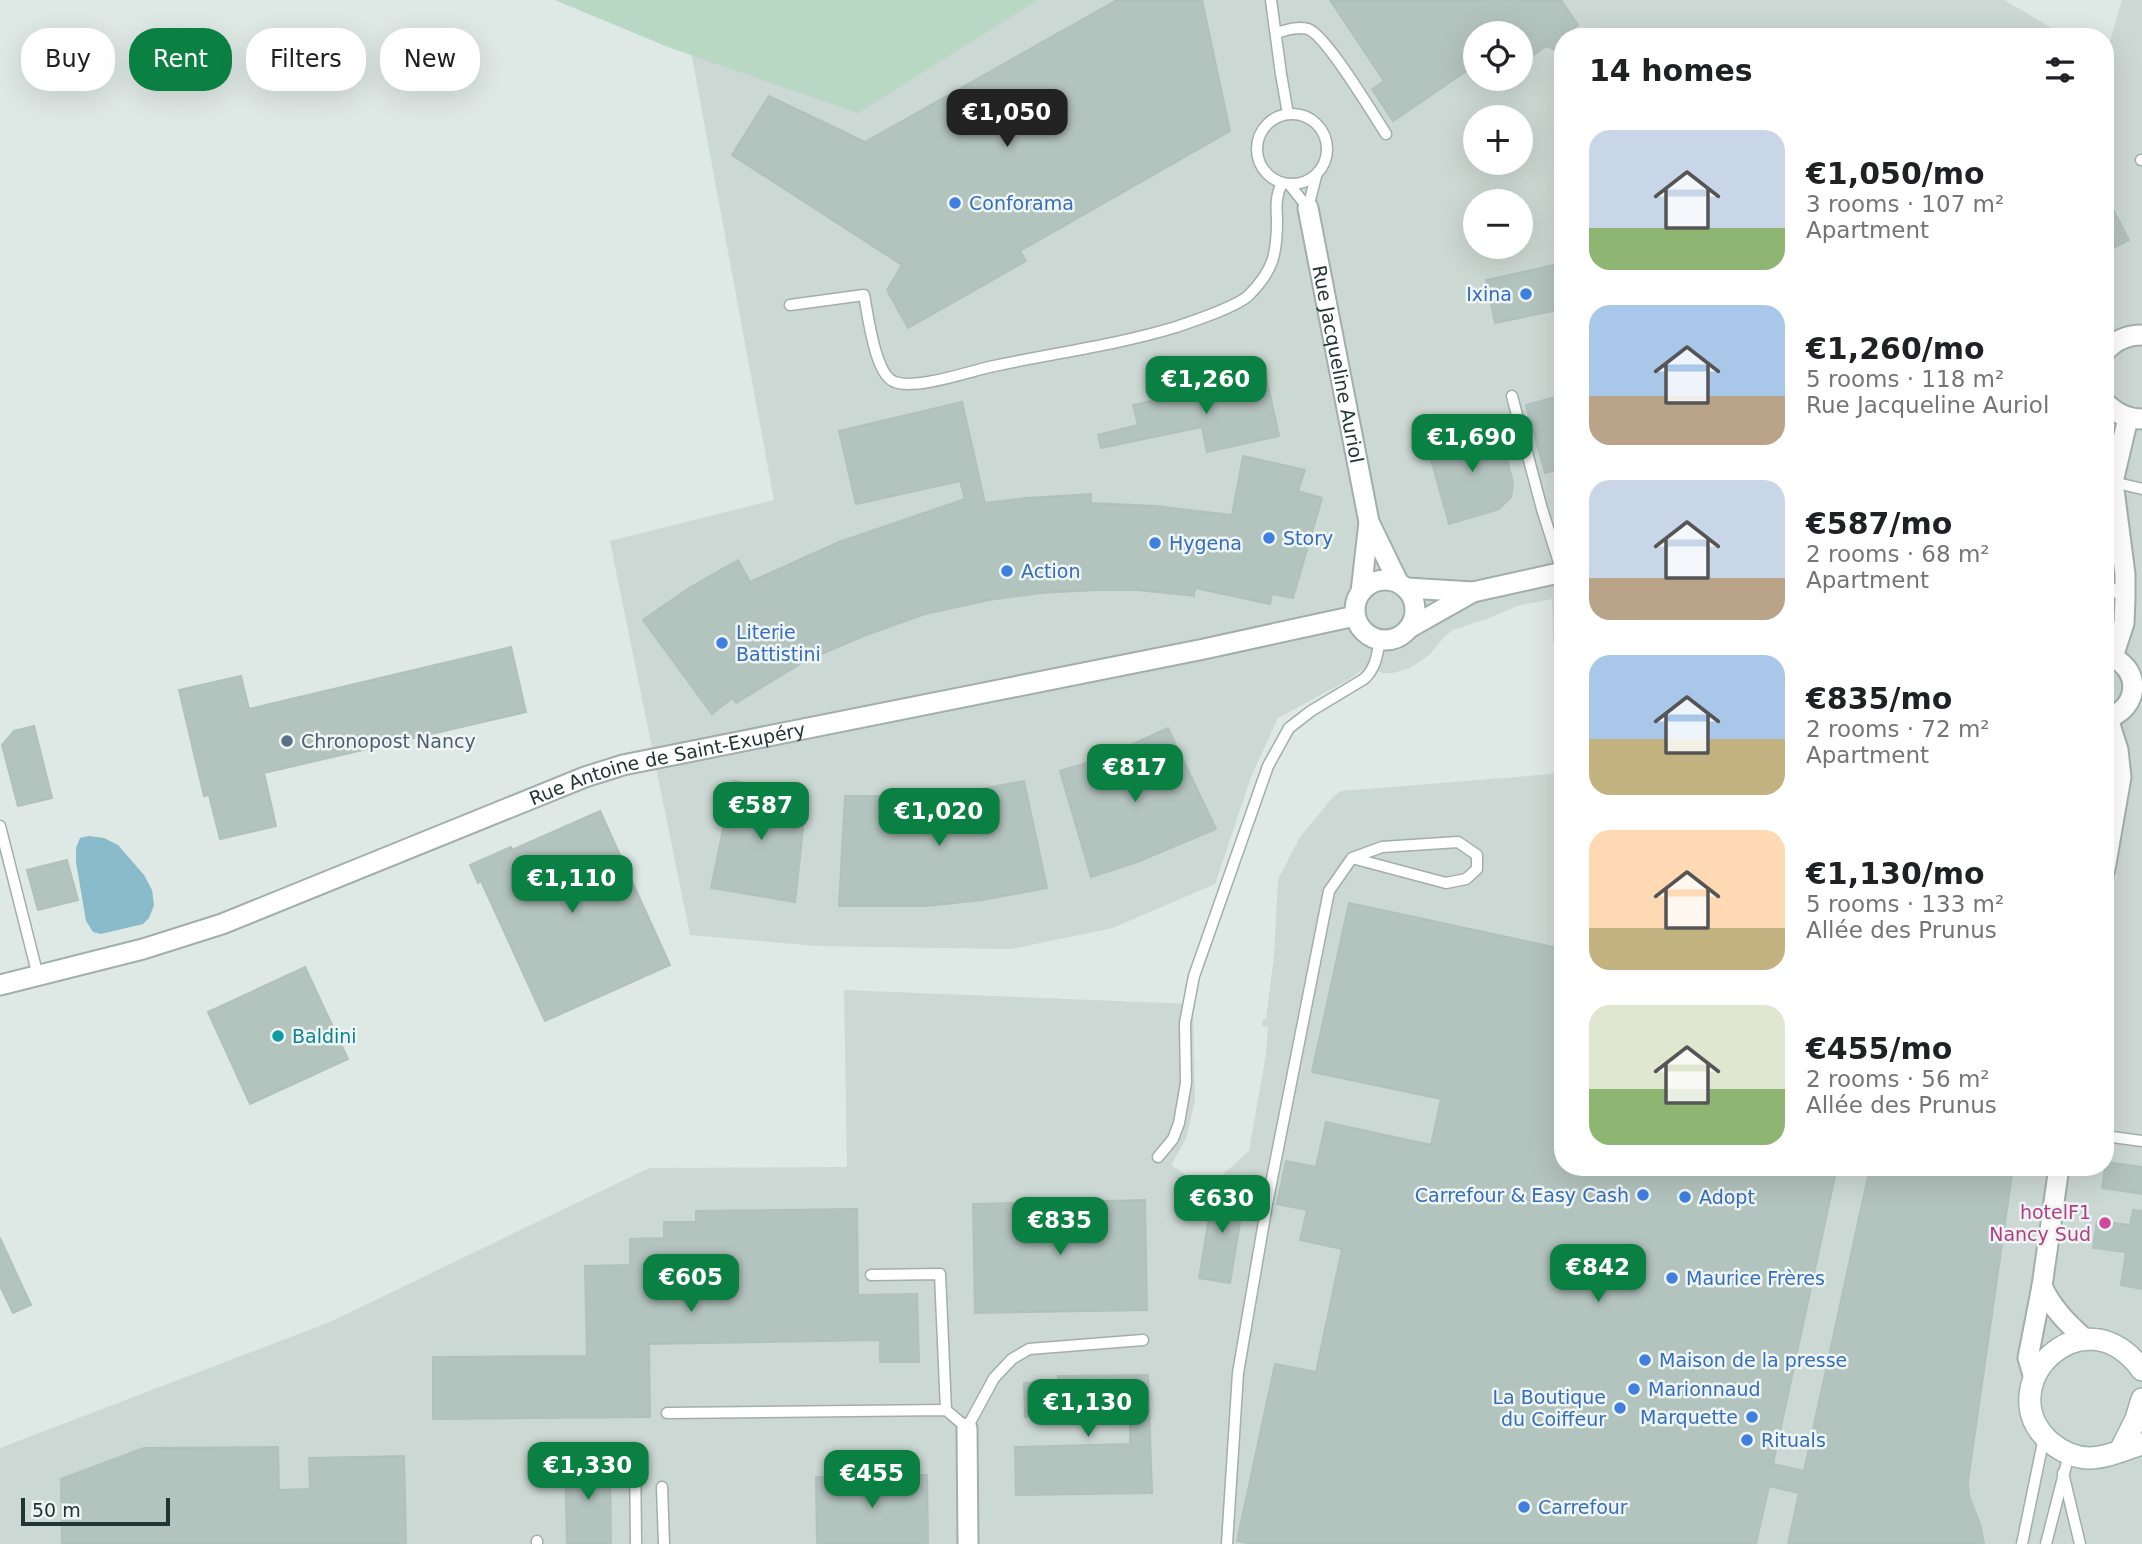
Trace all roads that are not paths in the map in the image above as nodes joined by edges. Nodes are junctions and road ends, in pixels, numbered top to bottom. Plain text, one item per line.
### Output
1 (1271, 0) edge
2 (1276, 33) junction
3 (1288, 114) junction
4 (1386, 134) dead end
5 (1316, 176) junction
6 (1285, 184) junction
7 (1308, 208) junction
8 (790, 306) dead end
9 (2142, 335) edge
10 (2114, 345) edge
11 (1512, 396) dead end
12 (2114, 410) edge
13 (2135, 418) edge
14 (2114, 479) edge
15 (2114, 482) edge
16 (2142, 489) edge
17 (2114, 490) edge
18 (1369, 522) junction
19 (1554, 547) edge
20 (1554, 574) edge
21 (1402, 585) junction
22 (2114, 590) edge
23 (1361, 592) junction
24 (1473, 592) junction
25 (2125, 599) junction
26 (1355, 616) junction
27 (1411, 627) junction
28 (1380, 640) junction
29 (2114, 645) edge
30 (2114, 659) edge
31 (2114, 714) edge
32 (2114, 738) edge
33 (2114, 817) edge
34 (0, 826) edge
35 (1352, 858) junction
36 (38, 976) junction
37 (0, 985) edge
38 (2114, 1137) edge
39 (2142, 1141) edge
40 (1158, 1157) dead end
41 (2058, 1176) edge
42 (871, 1275) dead end
43 (2042, 1286) junction
44 (2085, 1339) junction
45 (1143, 1340) dead end
46 (2142, 1370) edge
47 (2034, 1378) junction
48 (2142, 1399) edge
49 (946, 1410) junction
50 (667, 1413) dead end
51 (967, 1428) junction
52 (2044, 1437) junction
53 (2142, 1444) edge
54 (635, 1450) dead end
55 (2120, 1451) junction
56 (2066, 1463) junction
57 (663, 1487) dead end
58 (636, 1544) edge
59 (664, 1544) edge
60 (968, 1544) edge
61 (1227, 1544) edge
62 (2022, 1544) edge
63 (2046, 1544) edge
64 (2080, 1544) edge

1 - 2 lane
2 - 3 lane
2 - 4 lane
3 - 5 lane
3 - 6 lane
5 - 6 lane
5 - 7 lane
6 - 7 lane
6 - 8 lane
7 - 18 street, Rue Jacqueline Auriol
9 - 10 street
11 - 19 lane
12 - 13 street
13 - 14 street
15 - 16 lane
17 - 25 street
18 - 21 street, Rue Jacqueline Auriol
18 - 23 street, Rue Jacqueline Auriol
20 - 24 street
21 - 23 street
21 - 24 street
21 - 27 street
22 - 25 lane
23 - 26 street
24 - 27 street
25 - 29 street
26 - 28 street
26 - 36 street, Rue Antoine de Saint-Exupéry
27 - 28 street
28 - 40 lane
30 - 31 street
32 - 33 street
34 - 36 lane
35 - 35 lane
35 - 61 lane
36 - 37 street, Rue Antoine de Saint-Exupéry
38 - 39 lane
41 - 43 street
42 - 49 lane
43 - 44 street
43 - 47 street
44 - 46 street
44 - 47 street
45 - 51 lane
47 - 52 street
48 - 55 street
49 - 50 lane
49 - 51 lane
51 - 60 street
52 - 56 street
52 - 62 lane
53 - 55 street
54 - 58 lane
55 - 56 street
56 - 63 lane
56 - 64 lane
57 - 59 lane

